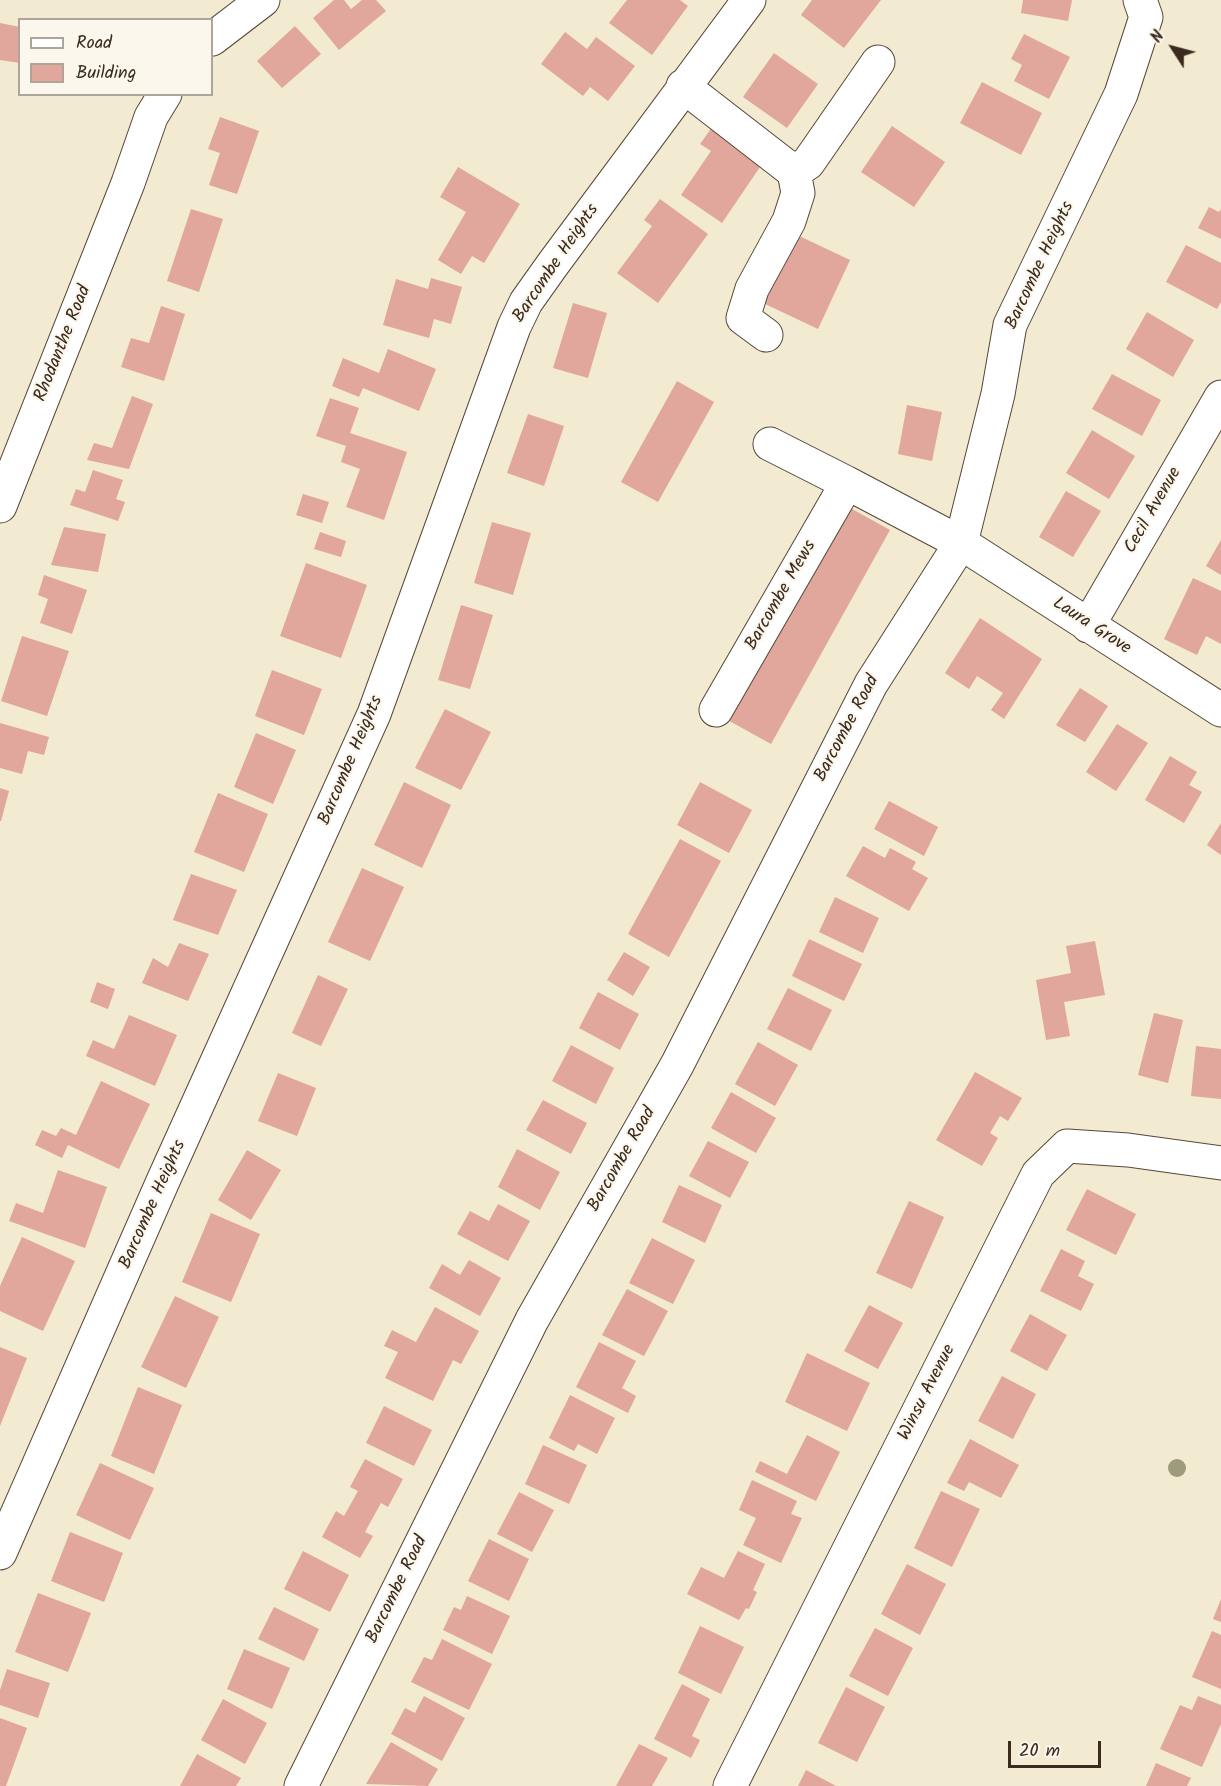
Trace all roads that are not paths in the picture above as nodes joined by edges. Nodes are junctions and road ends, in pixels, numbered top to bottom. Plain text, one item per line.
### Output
1 (264, 0) edge
2 (748, 0) edge
3 (1140, 0) edge
4 (213, 38) edge
5 (878, 62) dead end
6 (683, 86) junction
7 (164, 96) edge
8 (794, 172) junction
9 (766, 335) dead end
10 (1221, 397) edge
11 (770, 444) dead end
12 (847, 483) junction
13 (0, 506) edge
14 (961, 543) junction
15 (1088, 626) junction
16 (716, 710) dead end
17 (1221, 710) edge
18 (1221, 1163) edge
19 (0, 1553) edge
20 (301, 1786) edge
21 (730, 1786) edge

1 - 4 street
2 - 6 street, Barcombe Heights
3 - 14 street, Barcombe Heights
5 - 8 street
6 - 8 street
6 - 19 street, Barcombe Heights
7 - 13 street, Rhodanthe Road
8 - 9 street
10 - 15 street, Cecil Avenue
11 - 12 street
12 - 14 street
12 - 16 street, Barcombe Mews
14 - 15 street, Laura Grove
14 - 20 street, Barcombe Road
15 - 17 street, Laura Grove
18 - 21 street, Winsu Avenue

